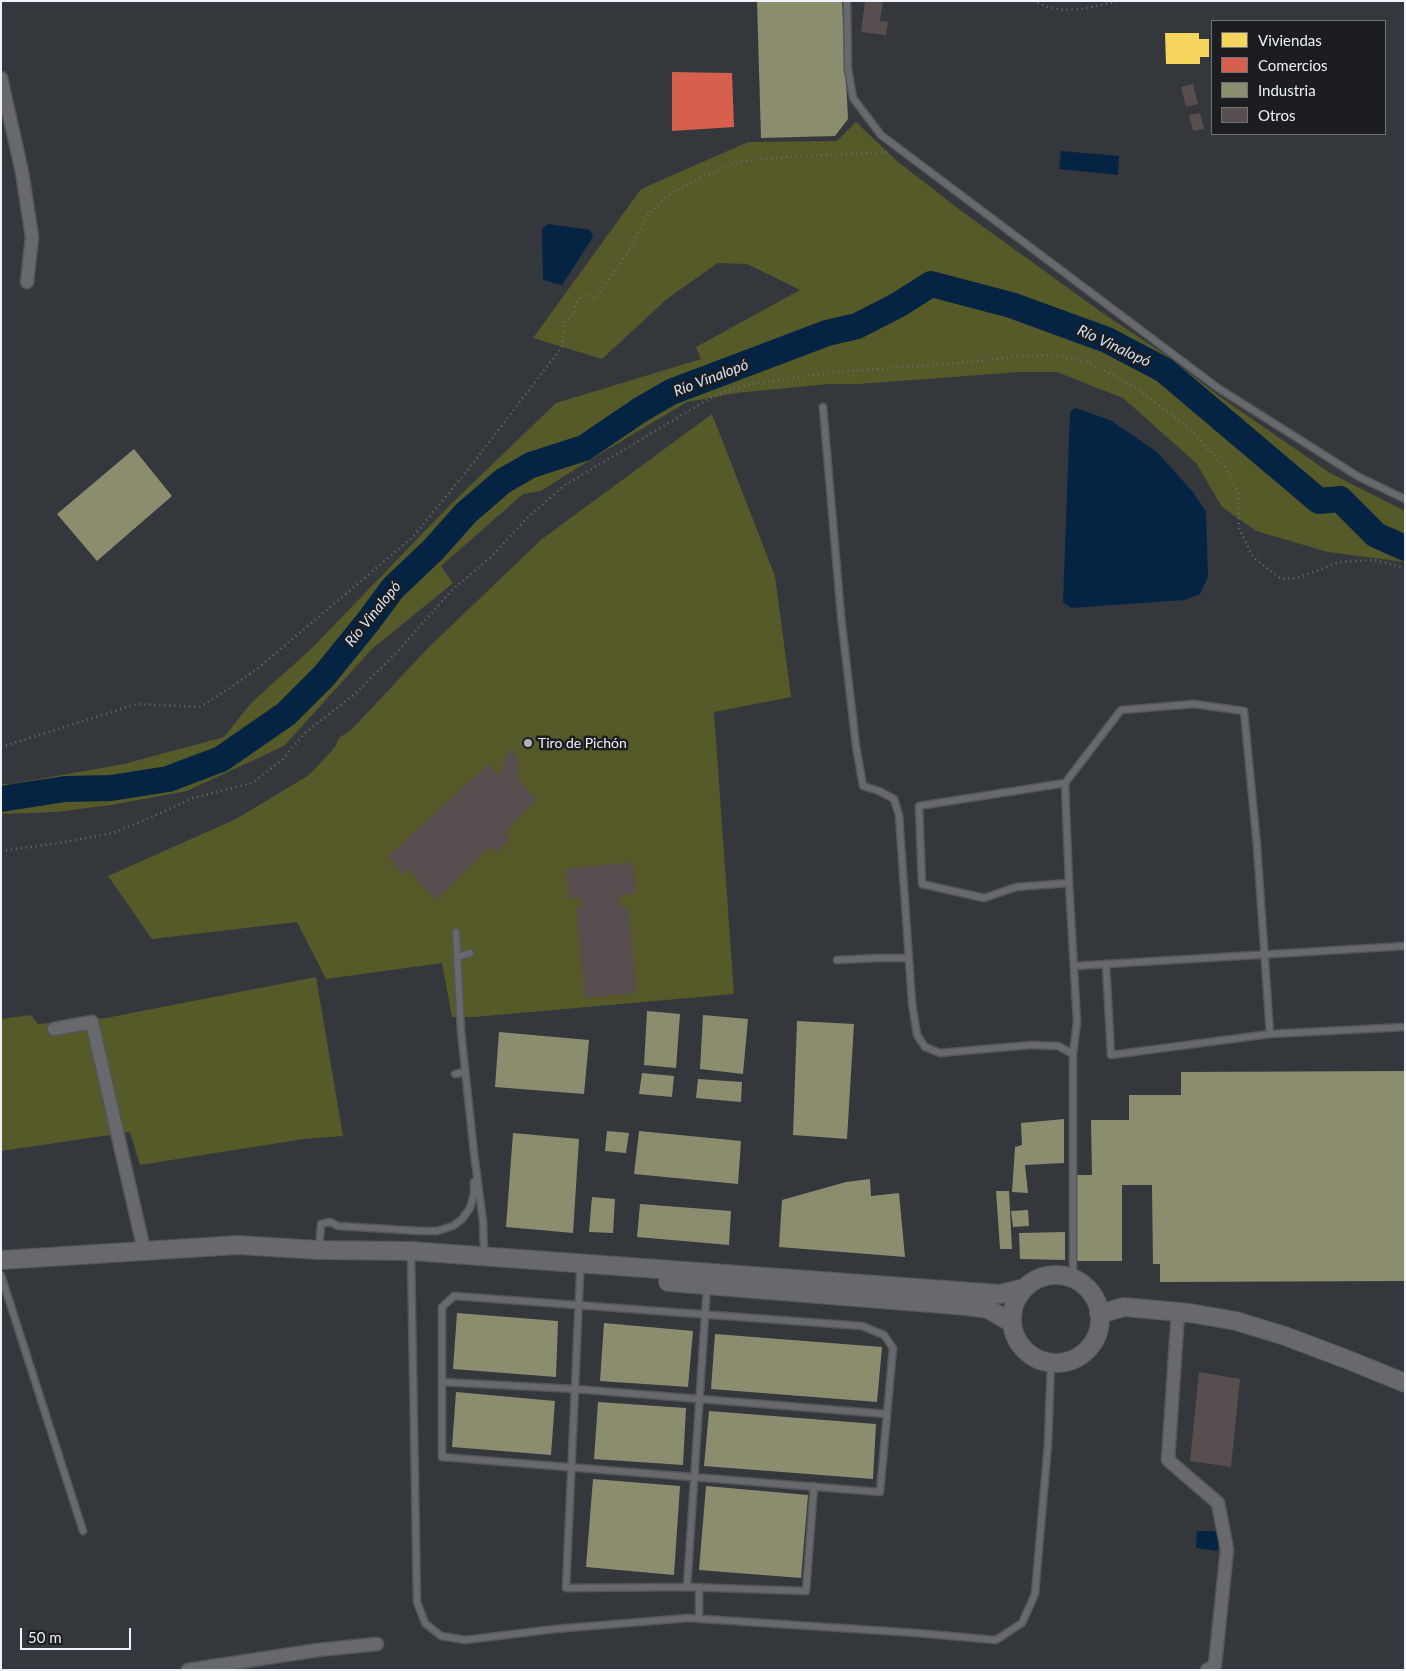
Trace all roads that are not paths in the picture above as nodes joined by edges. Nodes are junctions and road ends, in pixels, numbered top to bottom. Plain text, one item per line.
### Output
1 (847, 1) edge
2 (1, 78) edge
3 (27, 282) dead end
4 (824, 407) dead end
5 (1405, 499) edge
6 (1065, 784) junction
7 (1069, 883) junction
8 (456, 932) dead end
9 (1405, 946) edge
10 (470, 953) dead end
11 (1265, 955) junction
12 (458, 957) junction
13 (909, 958) junction
14 (837, 960) dead end
15 (1106, 964) junction
16 (1074, 966) junction
17 (1405, 1027) edge
18 (54, 1029) dead end
19 (1270, 1034) junction
20 (1073, 1054) junction
21 (466, 1072) junction
22 (455, 1074) dead end
23 (474, 1153) junction
24 (144, 1250) junction
25 (319, 1250) junction
26 (411, 1256) junction
27 (484, 1256) junction
28 (1, 1260) edge
29 (1, 1275) edge
30 (580, 1275) junction
31 (1073, 1279) junction
32 (707, 1285) junction
33 (1025, 1288) junction
34 (579, 1306) junction
35 (1178, 1312) junction
36 (1099, 1314) junction
37 (706, 1315) junction
38 (1012, 1323) junction
39 (1051, 1363) junction
40 (442, 1382) junction
41 (1405, 1383) edge
42 (575, 1389) junction
43 (700, 1399) junction
44 (887, 1414) junction
45 (571, 1467) junction
46 (694, 1476) junction
47 (814, 1486) junction
48 (83, 1531) dead end
49 (686, 1587) junction
50 (699, 1587) junction
51 (700, 1619) junction
52 (377, 1644) dead end
53 (188, 1670) edge
54 (1207, 1670) edge

1 - 5 lane
2 - 3 street
4 - 13 lane
6 - 7 lane
6 - 7 lane
6 - 11 lane
7 - 16 lane
8 - 12 lane
9 - 11 lane
10 - 12 lane
11 - 15 lane
11 - 19 lane
12 - 21 lane
13 - 14 lane
13 - 20 lane
15 - 16 lane
15 - 19 lane
16 - 20 lane
17 - 19 lane
18 - 24 street
20 - 31 lane
21 - 22 lane
21 - 23 lane
23 - 25 lane
23 - 27 lane
24 - 25 main road
24 - 28 main road
25 - 26 main road
26 - 27 main road
26 - 30 main road
26 - 51 lane
27 - 33 main road
29 - 48 lane
30 - 32 main road
30 - 34 lane
31 - 33 main road
31 - 36 main road
32 - 37 lane
32 - 38 main road
33 - 38 main road
34 - 37 lane
34 - 40 lane
34 - 42 lane
35 - 36 main road
35 - 41 main road
35 - 54 street
36 - 39 main road
37 - 43 lane
37 - 44 lane
38 - 39 main road
39 - 51 lane
40 - 42 lane
40 - 45 lane
42 - 43 lane
42 - 45 lane
43 - 44 lane
43 - 46 lane
44 - 47 lane
45 - 46 lane
45 - 49 lane
46 - 47 lane
46 - 49 lane
47 - 50 lane
49 - 50 lane
50 - 51 lane
52 - 53 street

